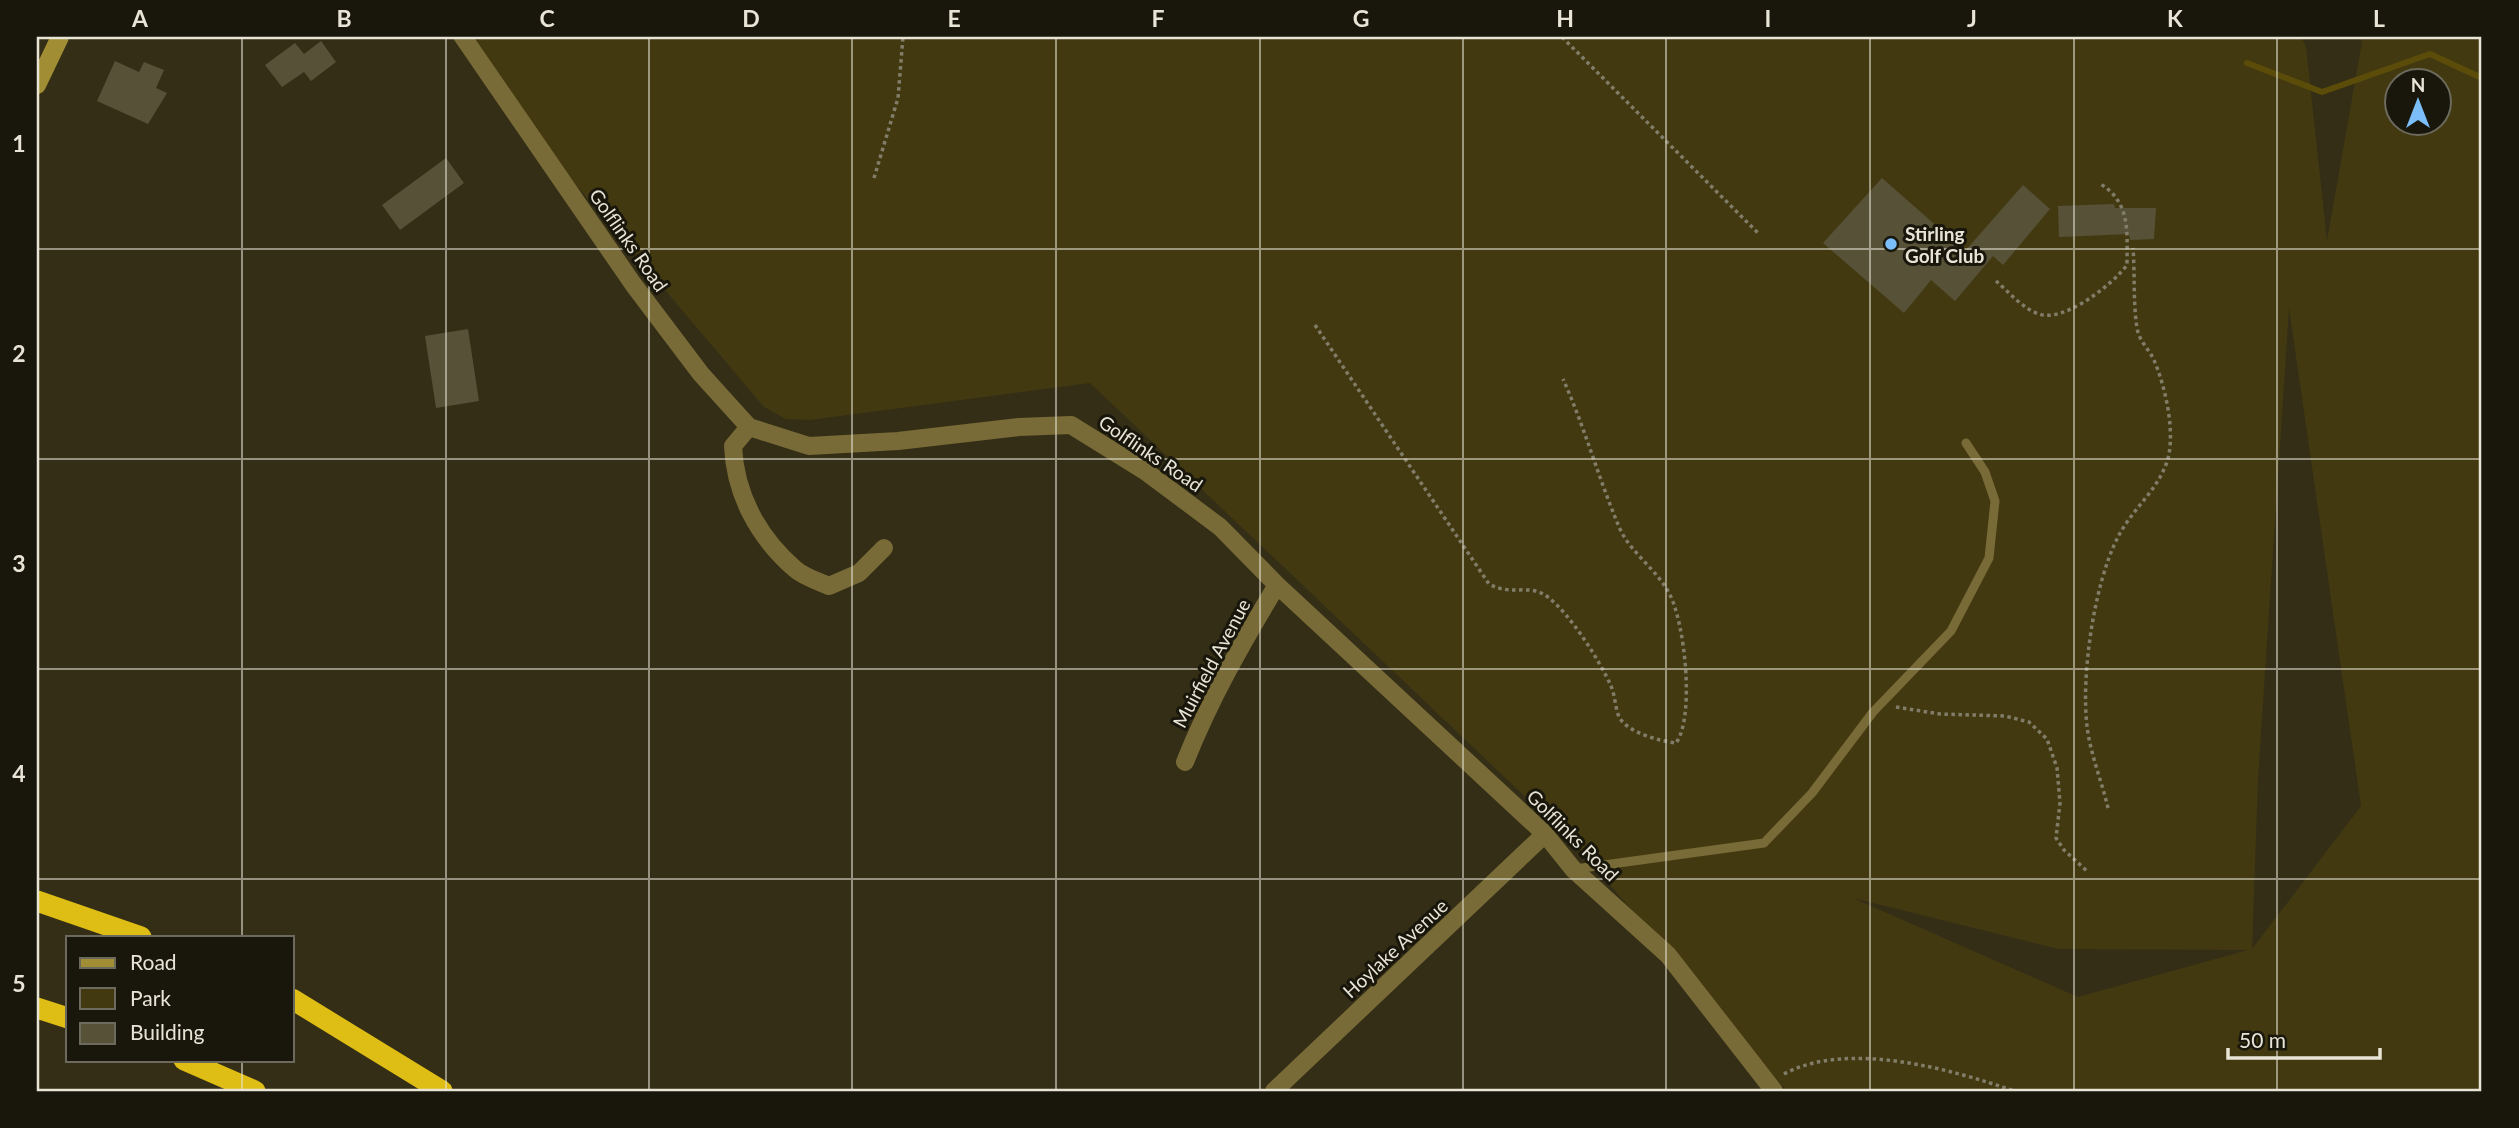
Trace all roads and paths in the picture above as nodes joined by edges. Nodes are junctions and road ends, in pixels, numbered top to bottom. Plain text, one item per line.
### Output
1 (60, 37) edge
2 (463, 37) edge
3 (903, 37) edge
4 (1562, 37) edge
5 (37, 85) edge
6 (874, 178) dead end
7 (2099, 183) dead end
8 (1758, 233) dead end
9 (2133, 248) dead end
10 (1996, 281) dead end
11 (1315, 325) dead end
12 (1563, 379) dead end
13 (749, 427) junction
14 (1966, 443) dead end
15 (884, 548) dead end
16 (1277, 585) junction
17 (1894, 707) dead end
18 (1185, 762) dead end
19 (2108, 808) dead end
20 (1545, 834) junction
21 (1573, 869) junction
22 (2087, 871) dead end
23 (37, 901) edge
24 (138, 936) edge
25 (294, 1000) edge
26 (37, 1008) edge
27 (66, 1017) edge
28 (189, 1062) edge
29 (1772, 1087) edge
30 (255, 1091) edge
31 (442, 1091) edge
32 (1274, 1091) edge
33 (2014, 1091) edge

1 - 5 main road
2 - 13 street, Golflinks Road
3 - 6 path
4 - 8 path
7 - 10 path
9 - 19 path
11 - 12 path
13 - 15 street
13 - 16 street, Golflinks Road
14 - 21 lane
16 - 18 street, Muirfield Avenue
16 - 20 street, Golflinks Road
17 - 22 path
20 - 21 street, Golflinks Road
20 - 32 street, Hoylake Avenue
21 - 29 street, Golflinks Road
23 - 24 highway
25 - 31 highway
26 - 27 highway
28 - 30 highway
29 - 33 path

